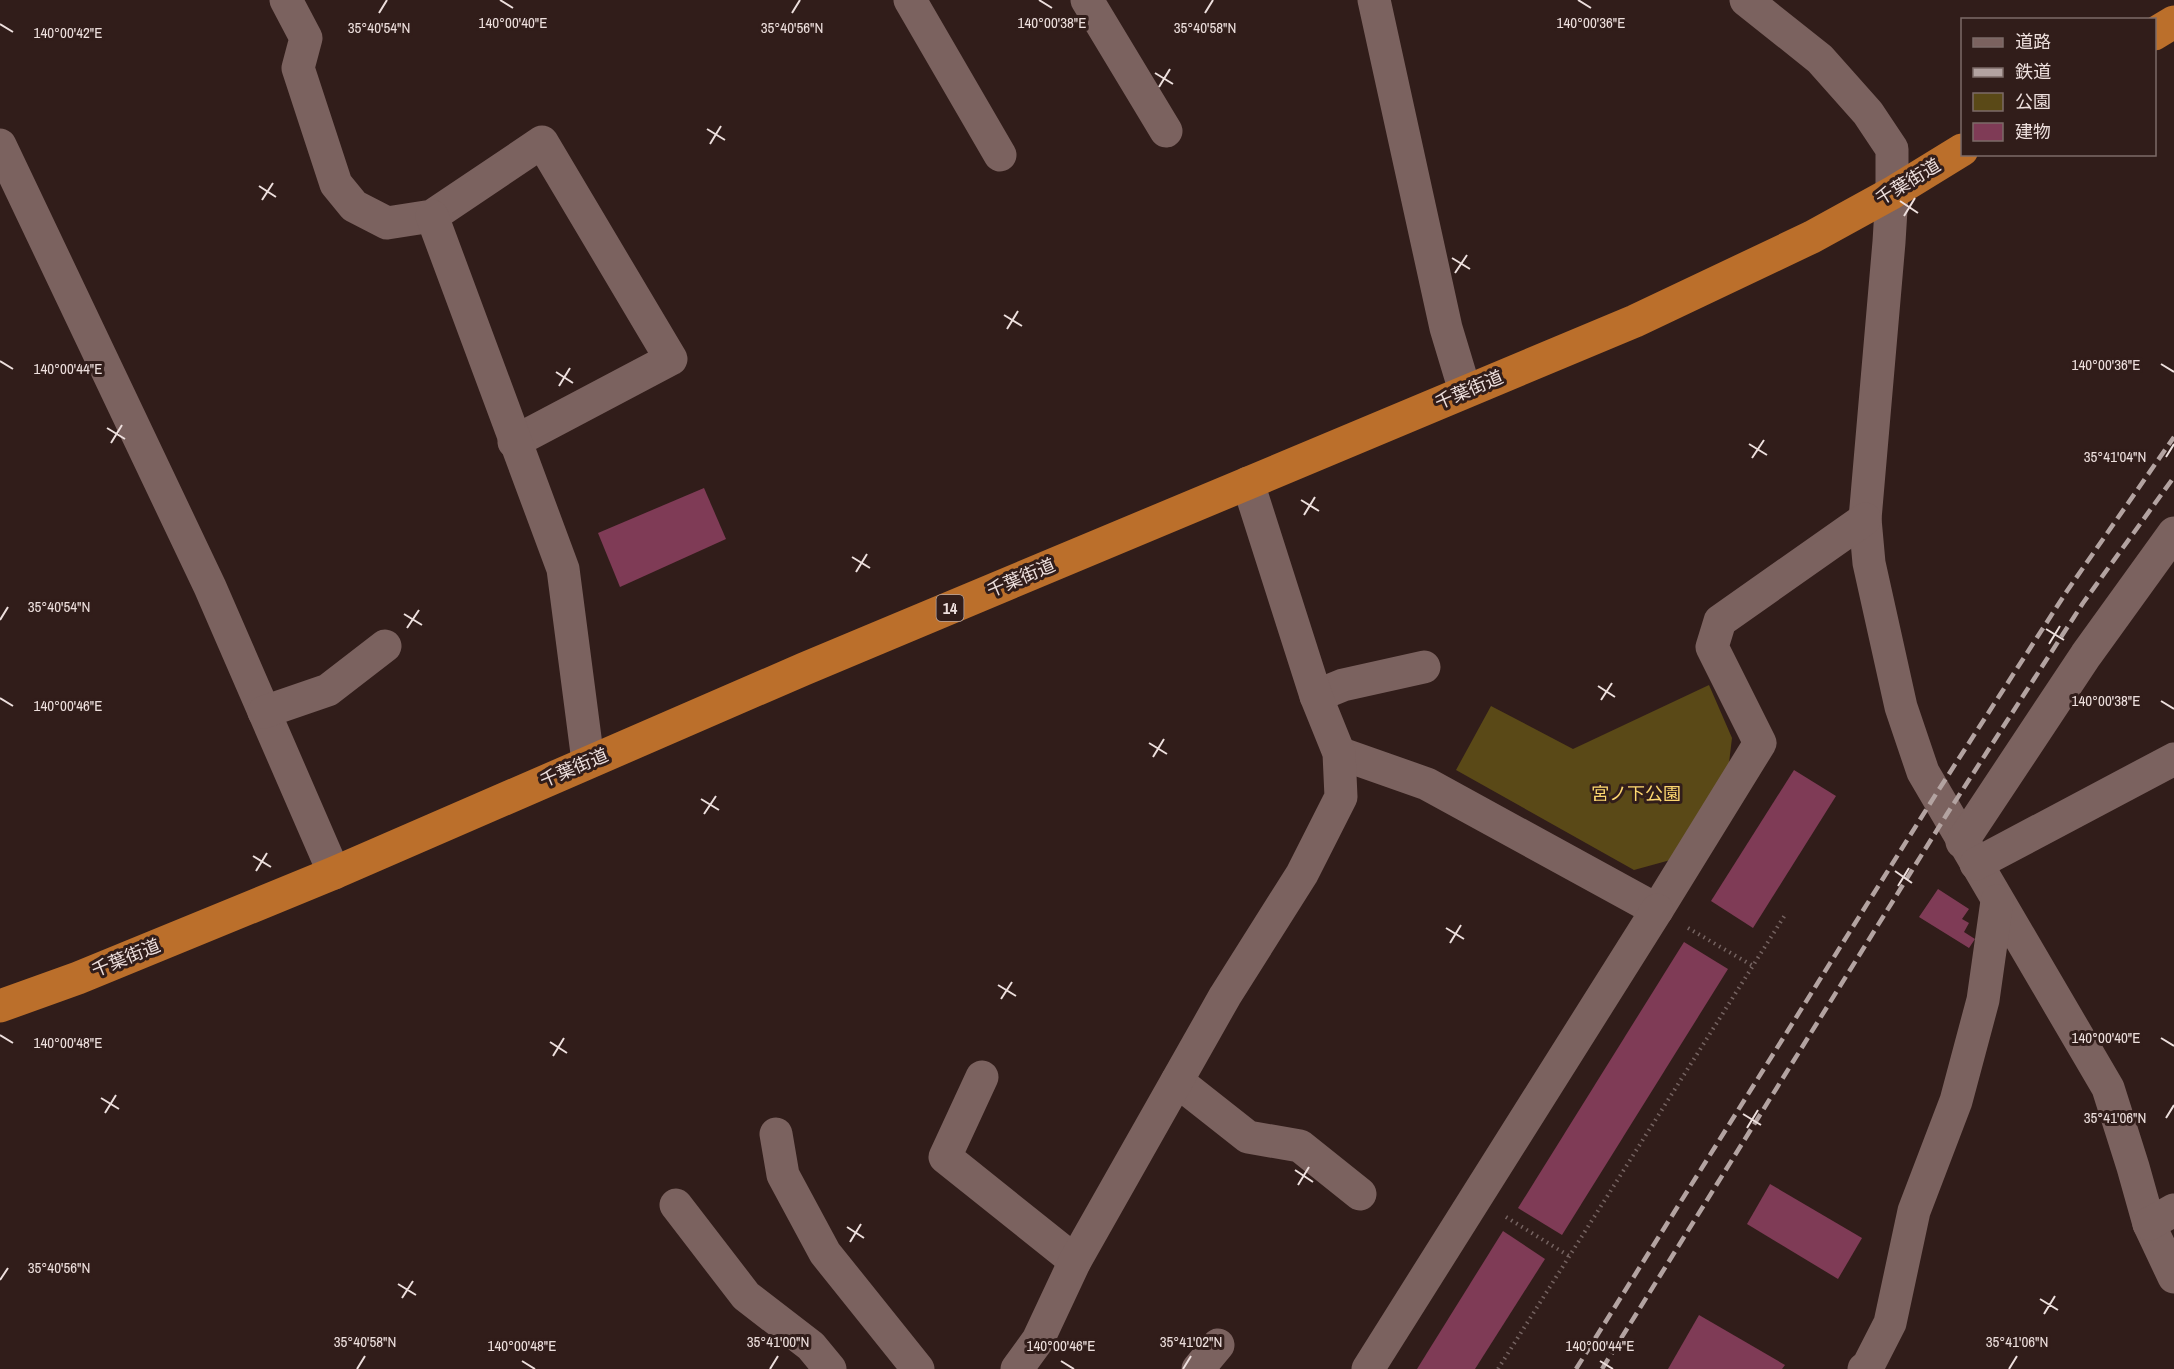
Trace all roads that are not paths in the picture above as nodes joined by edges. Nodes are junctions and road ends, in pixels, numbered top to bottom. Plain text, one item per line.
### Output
1 (286, 0) edge
2 (910, 0) edge
3 (1087, 0) edge
4 (1374, 0) edge
5 (1746, 0) edge
6 (2174, 22) edge
7 (2156, 33) edge
8 (1166, 131) dead end
9 (0, 145) edge
10 (1961, 151) edge
11 (1000, 155) dead end
12 (1892, 193) junction
13 (432, 216) junction
14 (1465, 391) junction
15 (514, 442) junction
16 (1248, 483) junction
17 (1865, 519) junction
18 (2174, 533) edge
19 (385, 646) dead end
20 (1424, 667) dead end
21 (1316, 696) junction
22 (264, 712) junction
23 (1339, 753) junction
24 (2174, 759) edge
25 (588, 761) junction
26 (1969, 853) junction
27 (334, 873) junction
28 (1997, 902) junction
29 (1657, 910) junction
30 (0, 1006) edge
31 (982, 1077) dead end
32 (1177, 1081) junction
33 (776, 1134) dead end
34 (1360, 1194) dead end
35 (675, 1205) dead end
36 (2161, 1217) edge
37 (1075, 1261) junction
38 (2174, 1277) edge
39 (830, 1369) edge
40 (918, 1369) edge
41 (1017, 1369) edge
42 (1368, 1369) edge
43 (1864, 1369) edge

1 - 13 street
2 - 11 street
3 - 8 street
4 - 14 street
5 - 12 street
6 - 7 highway
9 - 22 street
10 - 12 highway, 千葉街道 / 14
12 - 14 highway, 千葉街道 / 14
12 - 17 street
13 - 15 street
13 - 15 street
14 - 16 highway, 千葉街道 / 14
15 - 25 street
16 - 21 street
16 - 25 highway, 千葉街道 / 14
17 - 26 street
17 - 29 street
18 - 26 street
19 - 22 street
20 - 21 street
21 - 23 street
22 - 27 street
23 - 29 street
23 - 32 street
24 - 26 street
25 - 27 highway, 千葉街道 / 14
26 - 28 street
27 - 30 highway, 千葉街道 / 14
28 - 36 street
28 - 43 street
29 - 42 street
31 - 37 street
32 - 34 street
32 - 37 street
33 - 40 street
35 - 39 street
36 - 38 street
37 - 41 street

